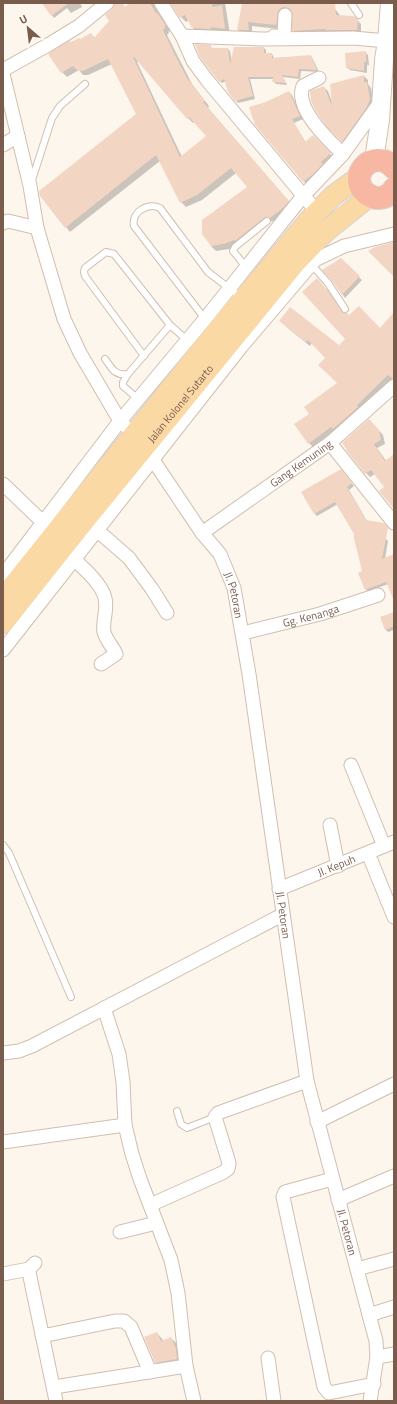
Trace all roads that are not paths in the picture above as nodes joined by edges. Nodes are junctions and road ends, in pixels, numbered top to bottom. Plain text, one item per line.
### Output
1 (107, 3) edge
2 (161, 3) edge
3 (351, 3) edge
4 (390, 3) edge
5 (285, 15) dead end
6 (359, 15) dead end
7 (182, 36) junction
8 (264, 39) junction
9 (387, 41) junction
10 (3, 70) edge
11 (3, 74) edge
12 (319, 78) dead end
13 (85, 84) dead end
14 (381, 101) junction
15 (18, 136) junction
16 (3, 145) edge
17 (343, 154) junction
18 (388, 160) edge
19 (359, 177) junction
20 (30, 186) junction
21 (386, 195) edge
22 (303, 196) junction
23 (317, 212) junction
24 (267, 221) dead end
25 (3, 223) edge
26 (37, 228) junction
27 (394, 234) edge
28 (311, 264) junction
29 (246, 267) junction
30 (236, 294) junction
31 (269, 304) junction
32 (345, 309) dead end
33 (170, 325) junction
34 (219, 331) junction
35 (187, 340) junction
36 (144, 356) junction
37 (105, 359) dead end
38 (128, 374) junction
39 (394, 386) edge
40 (138, 399) junction
41 (137, 441) junction
42 (330, 443) junction
43 (3, 484) edge
44 (394, 523) edge
45 (91, 525) junction
46 (202, 533) junction
47 (59, 541) junction
48 (3, 575) edge
49 (378, 595) dead end
50 (3, 598) edge
51 (167, 613) dead end
52 (3, 623) edge
53 (243, 633) junction
54 (3, 650) edge
55 (101, 664) dead end
56 (351, 765) dead end
57 (330, 825) dead end
58 (389, 844) edge
59 (3, 845) edge
60 (368, 853) junction
61 (338, 866) junction
62 (279, 889) junction
63 (282, 914) junction
64 (394, 916) edge
65 (71, 997) dead end
66 (104, 1008) junction
67 (3, 1053) edge
68 (307, 1081) junction
69 (394, 1084) edge
70 (177, 1111) dead end
71 (216, 1117) junction
72 (317, 1122) junction
73 (125, 1125) junction
74 (3, 1142) edge
75 (394, 1176) edge
76 (332, 1179) junction
77 (338, 1200) junction
78 (150, 1204) junction
79 (156, 1223) junction
80 (120, 1232) dead end
81 (394, 1259) edge
82 (357, 1269) junction
83 (3, 1274) edge
84 (394, 1307) edge
85 (369, 1315) junction
86 (42, 1336) junction
87 (394, 1354) edge
88 (377, 1357) junction
89 (268, 1358) dead end
90 (186, 1366) junction
91 (150, 1372) junction
92 (374, 1384) junction
93 (54, 1387) junction
94 (56, 1401) edge
95 (194, 1401) edge
96 (274, 1401) edge
97 (370, 1401) edge

1 - 10 street
2 - 7 street
3 - 6 lane
4 - 9 main road
5 - 8 street
7 - 8 street
7 - 22 street
8 - 9 street
9 - 14 main road
11 - 15 street, Jl. Petoran
12 - 17 street
13 - 20 lane
14 - 17 street
14 - 18 main road
15 - 16 street
15 - 20 street, Jl. Petoran
17 - 22 street
18 - 19 highway
19 - 21 highway
19 - 23 main road, Jalan Kolonel Sutarto
20 - 26 street, Jl. Petoran
21 - 31 main road, Jalan Kolonel Sutarto
22 - 23 street
22 - 29 street
23 - 30 main road, Jalan Kolonel Sutarto
24 - 29 lane
25 - 26 street
26 - 41 street, Jl. Petoran
27 - 28 street
28 - 31 street
28 - 32 lane
29 - 30 street
30 - 34 main road, Jalan Kolonel Sutarto
30 - 34 lane
31 - 34 main road, Jalan Kolonel Sutarto
33 - 35 lane
33 - 36 lane
33 - 36 lane
34 - 35 street
34 - 41 main road, Jalan Kolonel Sutarto
35 - 40 street
36 - 38 lane
37 - 38 lane
38 - 40 lane
39 - 42 street, Gang Kemuning
40 - 41 street
41 - 45 main road, Jalan Kolonel Sutarto
41 - 46 street, Jl. Petoran
41 - 47 main road, Jalan Kolonel Sutarto
42 - 44 street
42 - 46 street, Gang Kemuning
43 - 47 street
45 - 47 main road, Jalan Kolonel Sutarto
45 - 51 street
46 - 53 street, Jl. Petoran
47 - 48 street
47 - 50 main road, Jalan Kolonel Sutarto
47 - 52 main road, Jalan Kolonel Sutarto
47 - 54 street
47 - 55 street
49 - 53 street, Gg. Kenanga
53 - 62 street, Jl. Petoran
56 - 58 street
57 - 61 street
58 - 60 street, Jl. Kepuh
59 - 65 lane
60 - 61 street, Jl. Kepuh
60 - 64 street
61 - 62 street, Jl. Kepuh
62 - 63 street, Jl. Petoran
63 - 66 street
63 - 68 street, Jl. Petoran
66 - 67 street
66 - 73 street
68 - 71 street
68 - 72 street, Jl. Petoran
69 - 72 street
70 - 71 lane
71 - 78 street
72 - 76 street, Jl. Petoran
73 - 74 street
73 - 78 street
75 - 77 street
76 - 77 street, Jl. Petoran
76 - 92 street
77 - 82 street, Jl. Petoran
78 - 79 street
79 - 80 street
79 - 90 street
81 - 82 street
82 - 85 street, Jl. Petoran
83 - 86 street
84 - 85 street
85 - 88 street, Jl. Petoran
86 - 91 street
86 - 93 street
87 - 88 street
88 - 92 street, Jl. Petoran
89 - 96 street
90 - 91 street
90 - 95 street
91 - 93 street
92 - 97 street, Jl. Petoran
93 - 94 street

